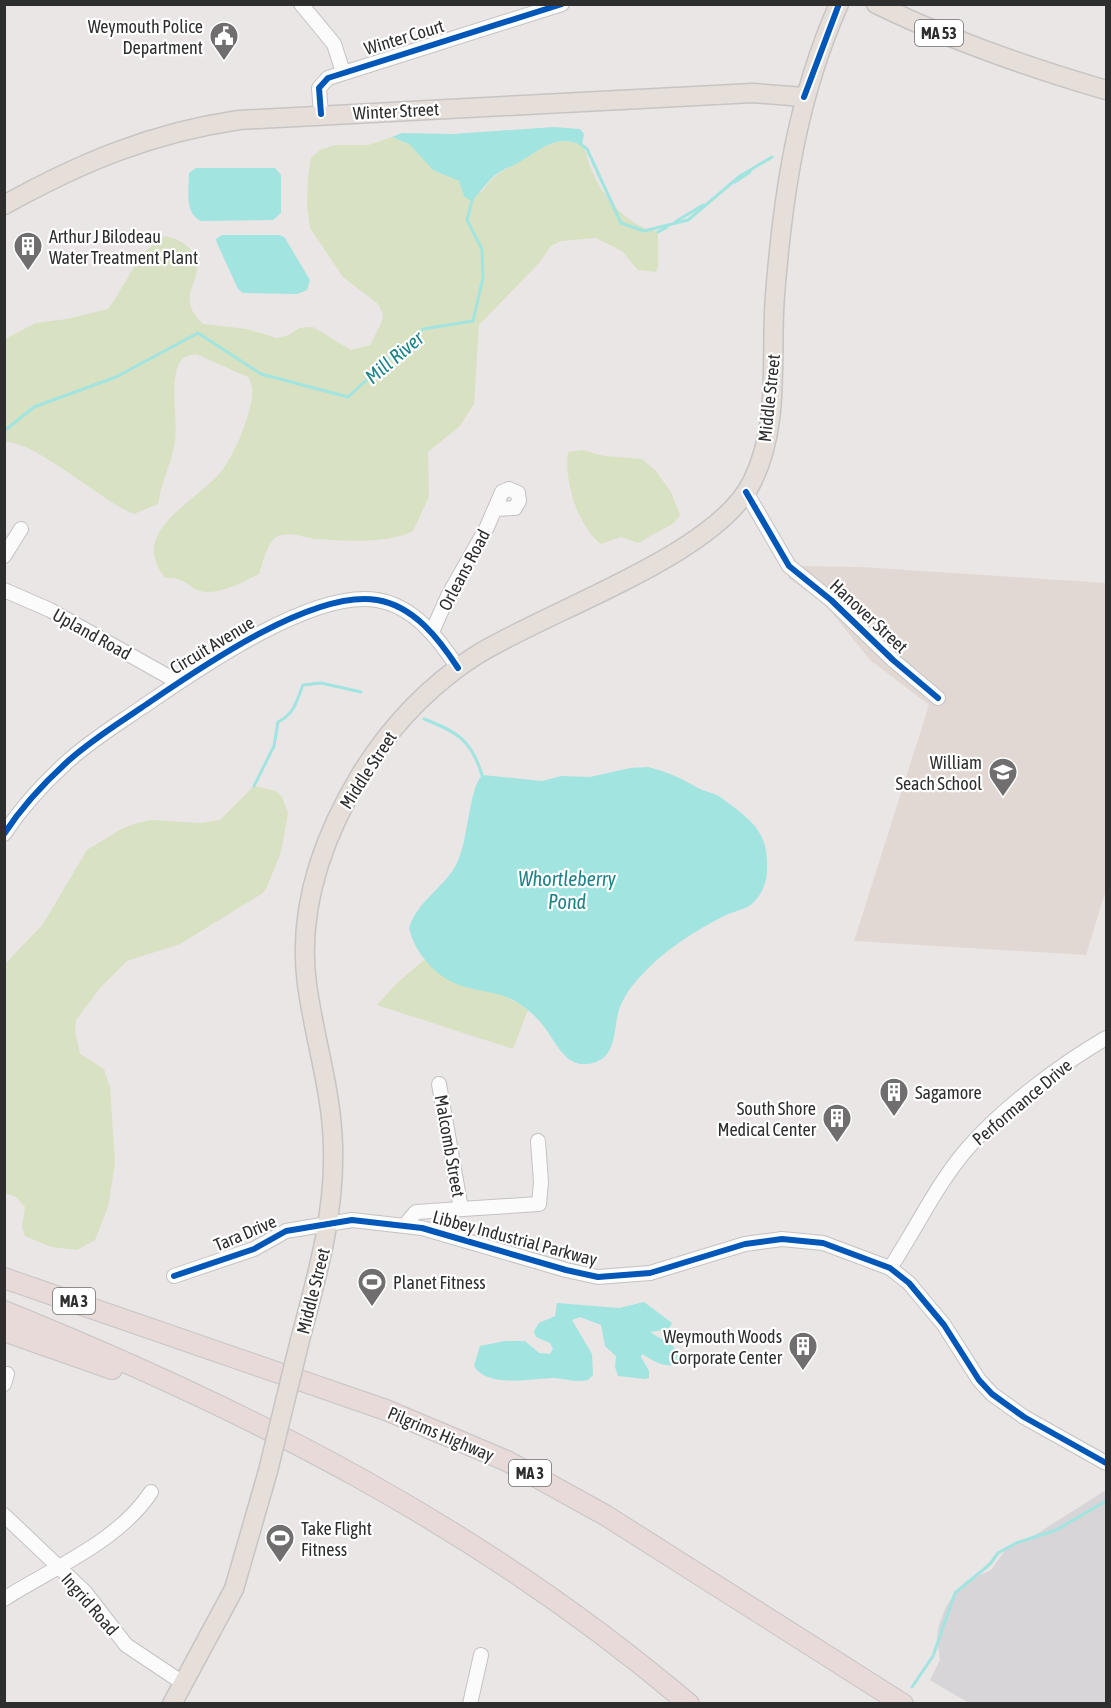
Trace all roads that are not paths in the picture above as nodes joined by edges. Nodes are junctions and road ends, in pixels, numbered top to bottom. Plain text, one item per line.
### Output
1 (301, 4) edge
2 (562, 4) edge
3 (839, 4) edge
4 (876, 4) edge
5 (343, 72) junction
6 (1107, 90) edge
7 (804, 97) junction
8 (321, 114) junction
9 (4, 205) edge
10 (746, 492) junction
11 (495, 509) dead end
12 (21, 529) dead end
13 (4, 556) edge
14 (4, 590) edge
15 (432, 632) junction
16 (458, 668) junction
17 (178, 682) junction
18 (938, 698) dead end
19 (4, 834) edge
20 (1107, 1038) edge
21 (439, 1084) dead end
22 (538, 1141) dead end
23 (461, 1209) junction
24 (330, 1222) junction
25 (405, 1225) junction
26 (4, 1264) edge
27 (890, 1268) junction
28 (174, 1275) dead end
29 (4, 1278) edge
30 (26, 1285) junction
31 (4, 1311) edge
32 (4, 1331) edge
33 (255, 1422) junction
34 (1107, 1463) edge
35 (151, 1492) dead end
36 (4, 1515) edge
37 (57, 1566) junction
38 (4, 1599) edge
39 (482, 1655) dead end
40 (183, 1683) junction
41 (172, 1704) edge
42 (470, 1704) edge
43 (689, 1704) edge
44 (903, 1704) edge

1 - 5 street
2 - 5 street, Winter Court
3 - 7 main road, Middle Street
4 - 6 main road, MA 53
5 - 8 street, Winter Court
7 - 8 main road, Winter Street
7 - 10 main road, Middle Street
8 - 9 main road, Winter Street
10 - 16 main road, Middle Street
10 - 18 street, Hanover Street
11 - 15 street, Orleans Road
12 - 13 street
14 - 17 street, Upland Road
15 - 16 street, Circuit Avenue
15 - 17 street, Circuit Avenue
16 - 24 main road, Middle Street
17 - 19 street, Circuit Avenue
20 - 27 street, Performance Drive
21 - 23 street, Malcomb Street
22 - 23 street
23 - 25 street
24 - 25 street, Libbey Industrial Parkway
24 - 28 street, Tara Drive
24 - 40 main road, Middle Street, bridge
25 - 27 street, Libbey Industrial Parkway
26 - 30 highway
27 - 34 street, Libbey Industrial Parkway
29 - 30 highway, Pilgrims Highway / MA 3
30 - 44 highway, Pilgrims Highway / MA 3
31 - 33 highway, MA 3
32 - 33 highway
33 - 43 highway, MA 3
35 - 37 street
36 - 37 street, Ingrid Road
37 - 38 street
37 - 40 street, Ingrid Road
39 - 42 street
40 - 41 main road, Middle Street

